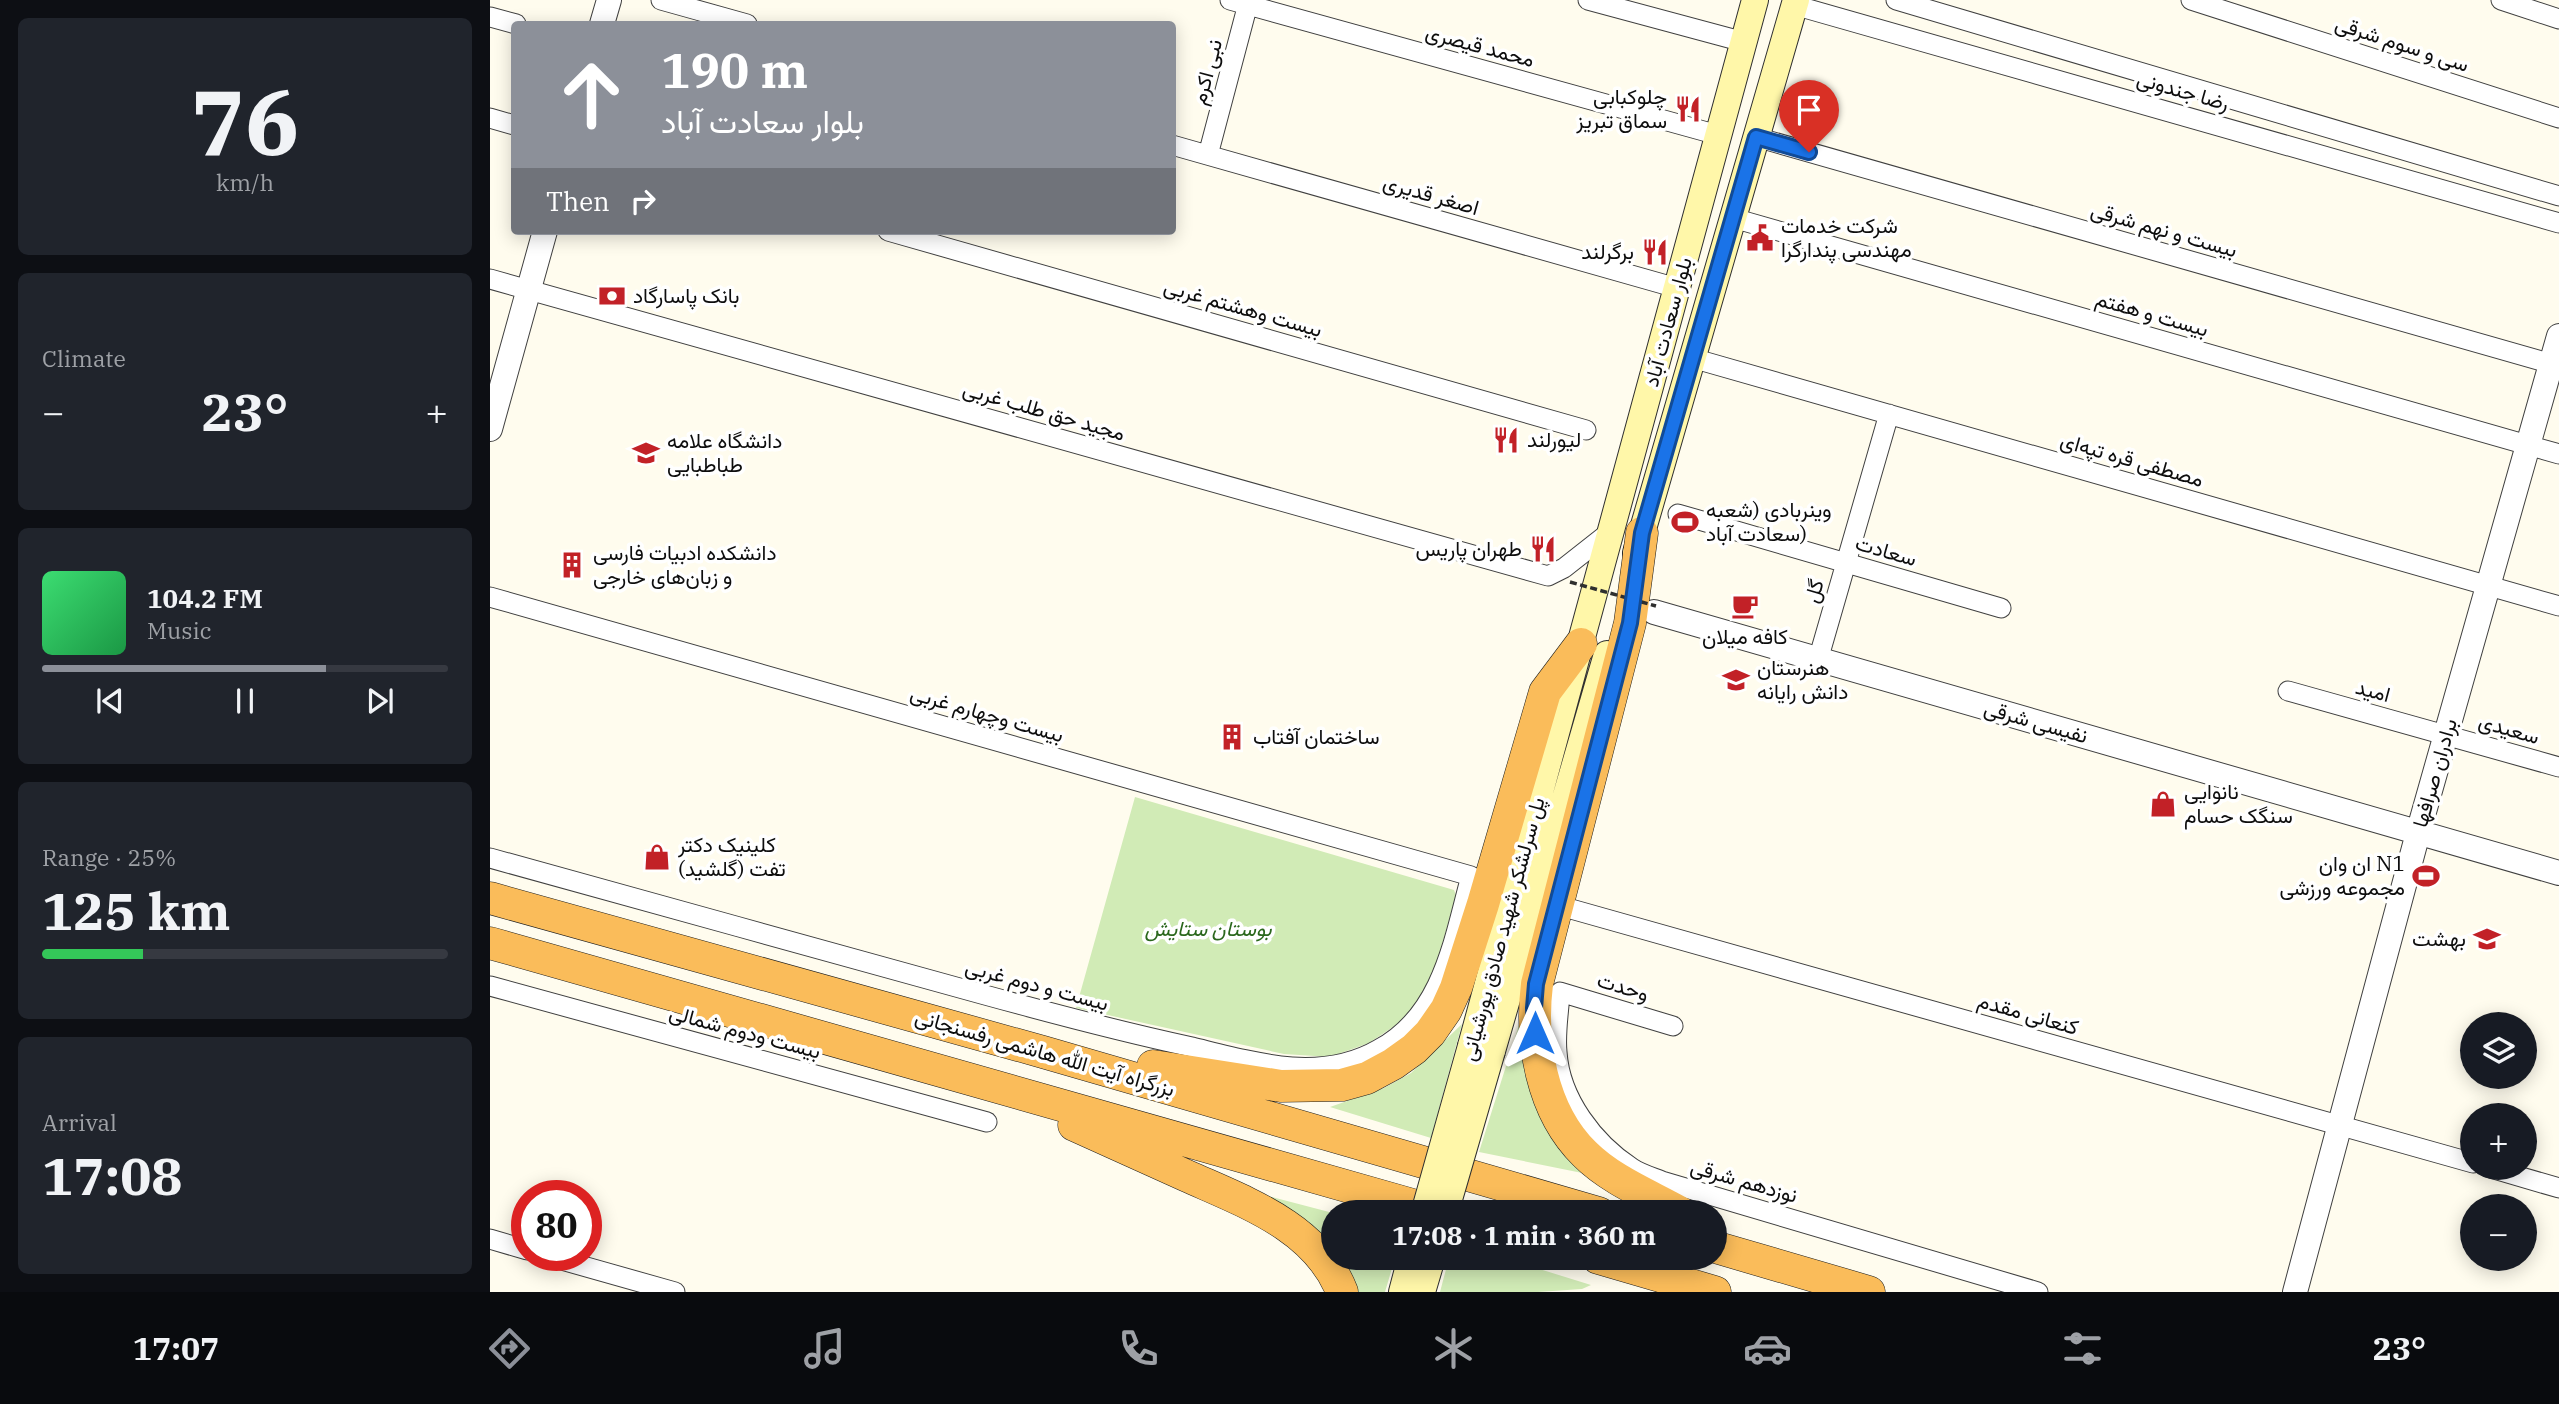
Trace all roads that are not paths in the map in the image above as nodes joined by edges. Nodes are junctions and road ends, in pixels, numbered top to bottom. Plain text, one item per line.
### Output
1 (608, 0) edge
2 (661, 0) edge
3 (1588, 0) edge
4 (1755, 0) edge
5 (1896, 0) edge
6 (2191, 0) edge
7 (2501, 0) edge
8 (1243, 2) edge
9 (1795, 3) edge
10 (490, 18) edge
11 (2559, 19) edge
12 (603, 21) edge
13 (736, 21) edge
14 (511, 23) edge
15 (1744, 42) junction
16 (2221, 97) junction
17 (490, 118) edge
18 (2559, 118) edge
19 (511, 124) edge
20 (2214, 124) junction
21 (1718, 135) junction
22 (1756, 137) junction
23 (1176, 146) edge
24 (1209, 155) junction
25 (2559, 196) edge
26 (1733, 218) junction
27 (2559, 223) edge
28 (544, 235) edge
29 (902, 235) edge
30 (490, 279) edge
31 (1677, 288) junction
32 (528, 290) junction
33 (2559, 336) edge
34 (1692, 358) junction
35 (2555, 365) edge
36 (1889, 414) junction
37 (490, 429) edge
38 (1586, 430) dead end
39 (2528, 445) junction
40 (2559, 454) edge
41 (1678, 514) dead end
42 (1626, 532) junction
43 (1846, 563) junction
44 (2488, 586) junction
45 (490, 597) edge
46 (2559, 606) edge
47 (2001, 608) dead end
48 (1655, 609) road end
49 (1580, 644) junction
50 (1818, 660) junction
51 (2288, 691) dead end
52 (2446, 734) junction
53 (2559, 767) edge
54 (2418, 833) junction
55 (490, 858) edge
56 (2559, 873) edge
57 (1471, 876) joint
58 (490, 898) edge
59 (1571, 909) dead end
60 (490, 943) edge
61 (490, 986) edge
62 (1560, 992) joint
63 (1673, 1026) dead end
64 (1482, 1049) junction
65 (1043, 1052) junction
66 (977, 1082) junction
67 (987, 1122) dead end
68 (2340, 1126) junction
69 (2460, 1159) edge
70 (2532, 1180) edge
71 (2559, 1188) edge
72 (1397, 1200) edge
73 (1429, 1200) edge
74 (1446, 1200) edge
75 (1554, 1200) edge
76 (1658, 1200) edge
77 (1727, 1237) edge
78 (490, 1239) edge
79 (511, 1245) edge
80 (1727, 1251) edge
81 (1639, 1270) edge
82 (601, 1271) edge
83 (1797, 1271) junction
84 (675, 1292) edge
85 (1342, 1292) edge
86 (1715, 1292) edge
87 (1869, 1292) edge
88 (2038, 1292) edge
89 (2295, 1292) edge

1 - 12 street
2 - 13 street
3 - 15 street
4 - 15 main road, بلوار سعادت آباد
5 - 16 street, رضا جندونی
6 - 18 street, سی و سوم شرقی
7 - 11 street
8 - 21 street, محمد قیصری
8 - 24 street, نبی اکرم
9 - 20 street, رضا جندونی
9 - 22 main road, بلوار سعادت آباد
10 - 14 street
15 - 21 main road, بلوار سعادت آباد
16 - 20 street
16 - 25 street, رضا جندونی
17 - 19 street
20 - 27 street, رضا جندونی
21 - 31 main road, بلوار سعادت آباد
22 - 26 main road, بلوار سعادت آباد
22 - 35 street, بیست و نهم شرقی
23 - 24 street, اصغر قدیری
24 - 31 street, اصغر قدیری
26 - 34 main road, بلوار سعادت آباد
26 - 39 street, بیست و هفتم
28 - 32 street
29 - 38 street, بیست وهشتم غربی
30 - 32 street, مجید حق طلب غربی
31 - 42 main road, بلوار سعادت آباد
32 - 37 street
32 - 42 street, مجید حق طلب غربی
33 - 35 street, برادران صرافها
34 - 36 street, مصطفی قره تپه‌ای
34 - 42 main road, بلوار سعادت آباد
35 - 39 street, برادران صرافها
36 - 43 street, گل
36 - 44 street, مصطفی قره تپه‌ای
39 - 40 street, بیست و هفتم
39 - 44 street, برادران صرافها
41 - 43 street, سعادت
42 - 49 main road, بلوار سعادت آباد
42 - 64 main road, پل سرلشکر شهید صادق پورشیانی
42 - 76 highway
43 - 47 street, سعادت
43 - 50 street, گل
44 - 46 street, مصطفی قره تپه‌ای
44 - 52 street, برادران صرافها
45 - 57 street, بیست وچهارم غربی
48 - 50 street, نفیسی شرقی
49 - 64 main road, پل سرلشکر شهید صادق پورشیانی
49 - 65 highway
50 - 54 street, نفیسی شرقی
51 - 52 street, امید
52 - 53 street, سعیدی
52 - 54 street, برادران صرافها
54 - 56 street, نفیسی شرقی
54 - 68 street, برادران صرافها
55 - 57 street, بیست و دوم غربی
58 - 65 highway, بزرگراه آیت الله هاشمی رفسنجانی
59 - 68 street, کنعانی مقدم
60 - 66 highway
61 - 67 street, بیست ودوم شمالی
62 - 63 street, وحدت
62 - 88 street, نوزدهم شرقی
64 - 73 main road, پل سرلشکر شهید صادق پورشیانی, bridge
64 - 74 main road, پل سرلشکر شهید صادق پورشیانی, bridge
65 - 75 highway, بزرگراه آیت الله هاشمی رفسنجانی
66 - 72 highway
66 - 85 highway
68 - 69 street, کنعانی مقدم
68 - 89 street, برادران صرافها
70 - 71 street
77 - 83 highway
78 - 79 street
80 - 83 highway
81 - 86 highway
82 - 84 street
83 - 87 highway

